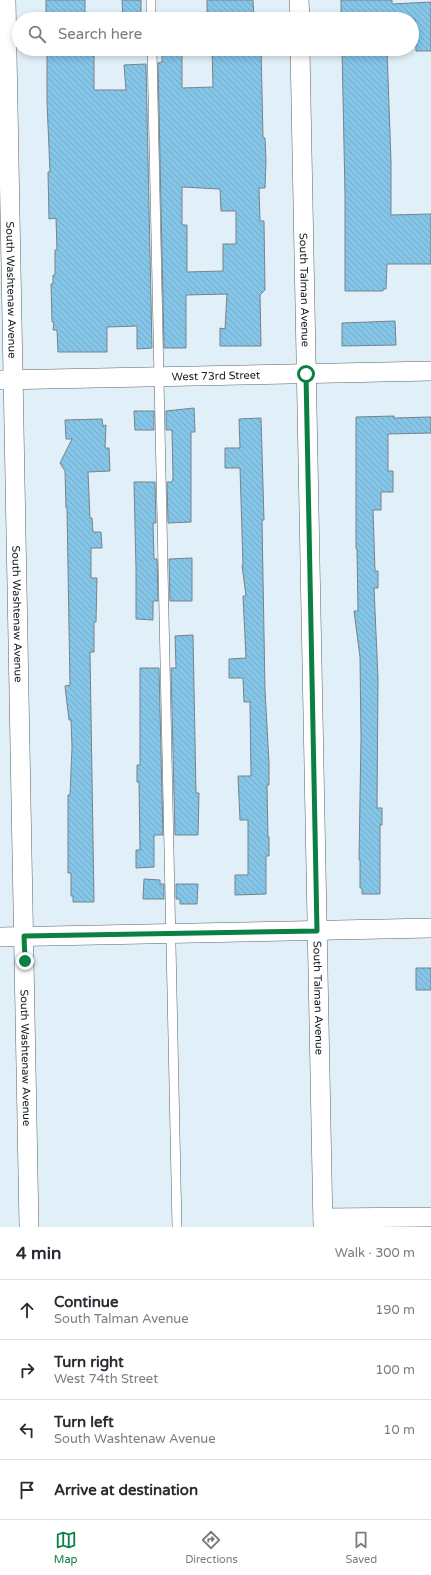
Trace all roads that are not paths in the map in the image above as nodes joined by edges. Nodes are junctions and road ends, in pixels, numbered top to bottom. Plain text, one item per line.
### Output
1 (6, 0) edge
2 (151, 0) edge
3 (299, 0) edge
4 (151, 12) edge
5 (300, 12) edge
6 (152, 56) edge
7 (300, 56) edge
8 (431, 371) edge
9 (306, 374) junction
10 (158, 376) junction
11 (7, 380) edge
12 (431, 928) edge
13 (317, 931) junction
14 (171, 934) junction
15 (24, 936) junction
16 (0, 937) edge
17 (431, 1217) edge
18 (323, 1223) edge
19 (29, 1227) edge
20 (177, 1227) edge

1 - 11 street, South Washtenaw Avenue
2 - 4 lane
3 - 5 street
6 - 10 lane
7 - 9 street, South Talman Avenue
8 - 9 street, West 73rd Street
9 - 10 street, West 73rd Street
9 - 13 street, South Talman Avenue
10 - 11 street, West 73rd Street
10 - 14 lane
11 - 15 street, South Washtenaw Avenue
12 - 13 street
13 - 14 street
13 - 18 street, South Talman Avenue
14 - 15 street
14 - 20 lane
15 - 16 street
15 - 19 street, South Washtenaw Avenue
17 - 18 street

